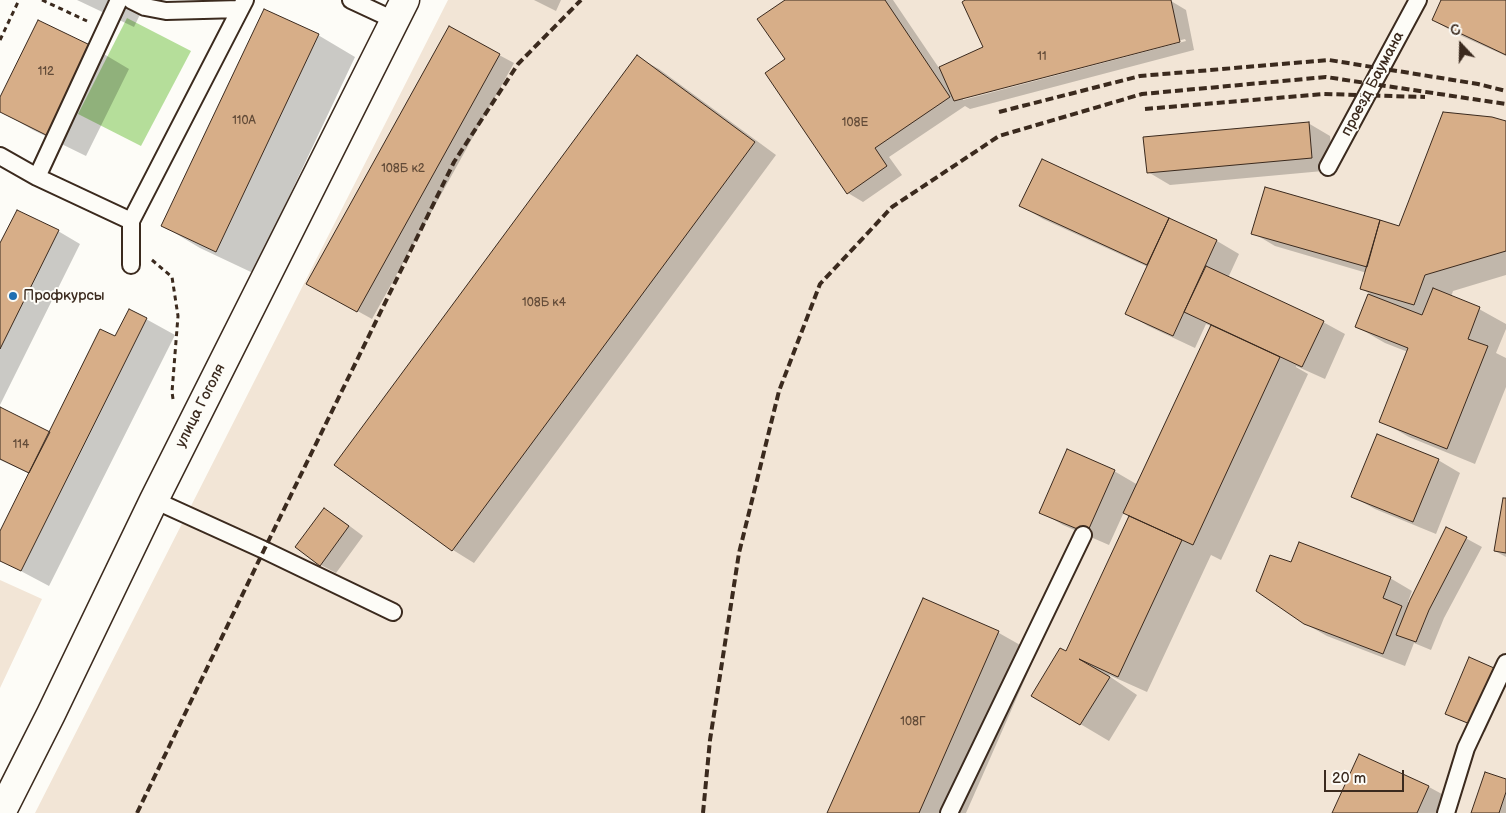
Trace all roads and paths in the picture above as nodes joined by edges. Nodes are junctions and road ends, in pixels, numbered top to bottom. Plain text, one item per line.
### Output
1 (19, 0) edge
2 (42, 0) edge
3 (119, 0) edge
4 (131, 0) edge
5 (351, 0) edge
6 (1418, 0) edge
7 (243, 4) edge
8 (399, 10) edge
9 (104, 30) junction
10 (0, 40) edge
11 (0, 156) edge
12 (1328, 167) dead end
13 (37, 177) junction
14 (131, 221) junction
15 (131, 242) junction
16 (131, 265) dead end
17 (174, 400) dead end
18 (154, 500) junction
19 (1083, 535) dead end
20 (393, 612) dead end
21 (1506, 663) edge
22 (3, 804) edge
23 (950, 813) edge
24 (1446, 813) edge

1 - 10 path
2 - 9 path
3 - 9 lane
4 - 7 lane
5 - 8 lane
6 - 12 lane, проезд Баумана
7 - 14 lane
8 - 18 main road, улица Гоголя
9 - 13 lane
11 - 13 lane
13 - 14 lane
14 - 15 lane
15 - 16 lane
15 - 17 path
18 - 20 lane
18 - 22 main road, улица Гоголя
19 - 23 lane
21 - 24 lane

